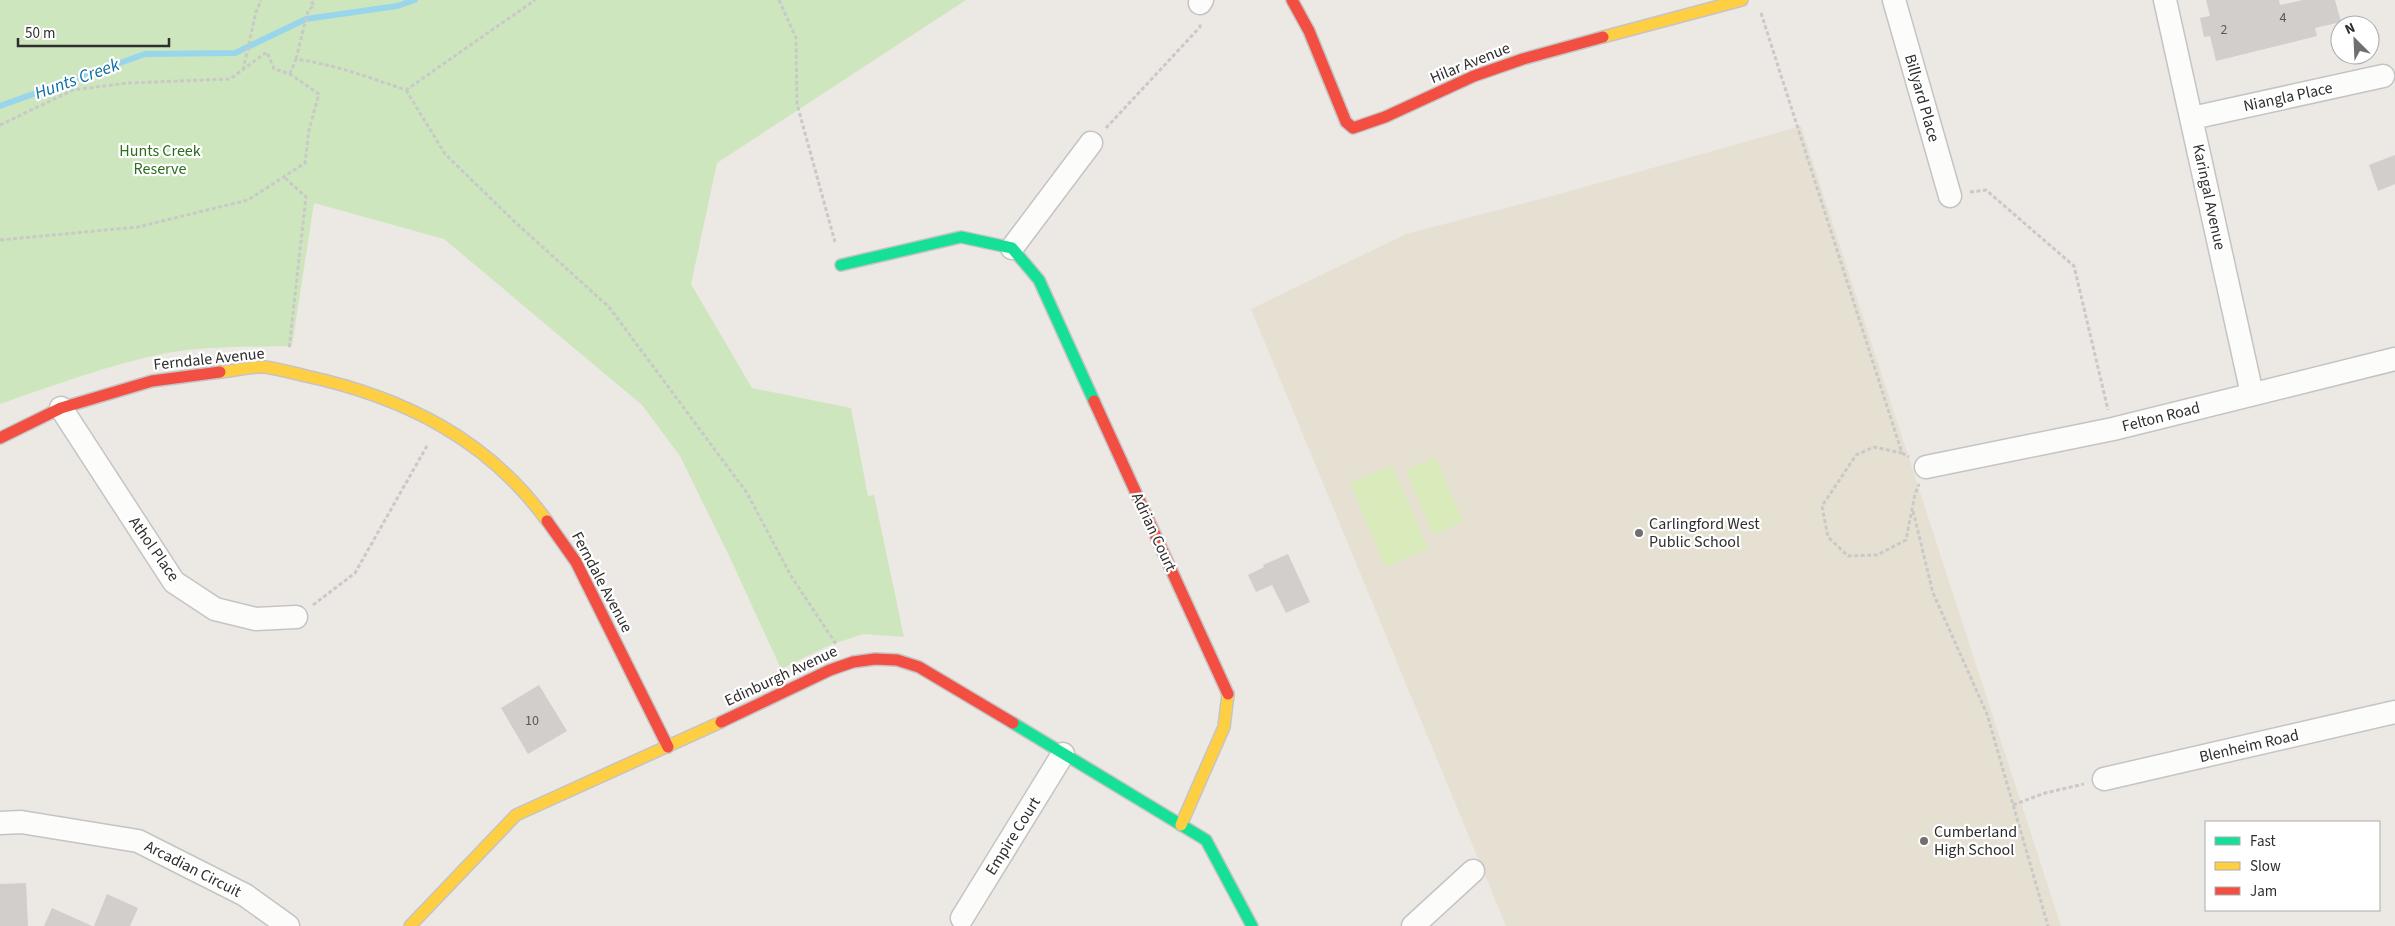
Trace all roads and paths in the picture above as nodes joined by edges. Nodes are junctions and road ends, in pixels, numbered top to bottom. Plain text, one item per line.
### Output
1 (261, 0) edge
2 (310, 0) edge
3 (535, 0) edge
4 (779, 0) edge
5 (1292, 0) edge
6 (1742, 0) edge
7 (1894, 0) edge
8 (2165, 0) edge
9 (1201, 2) edge
10 (1686, 7) edge
11 (1760, 9) dead end
12 (296, 59) junction
13 (242, 70) junction
14 (290, 74) junction
15 (2383, 76) dead end
16 (406, 90) junction
17 (2192, 118) junction
18 (0, 125) edge
19 (1092, 144) joint
20 (285, 178) junction
21 (1950, 196) joint
22 (0, 240) edge
23 (1012, 248) junction
24 (841, 265) joint
25 (2395, 359) edge
26 (287, 372) junction
27 (2252, 394) junction
28 (61, 408) junction
29 (439, 424) junction
30 (2113, 429) junction
31 (0, 438) edge
32 (1926, 467) joint
33 (1913, 510) junction
34 (296, 617) joint
35 (846, 663) junction
36 (2395, 712) edge
37 (668, 748) junction
38 (1063, 754) junction
39 (2104, 779) joint
40 (2013, 805) junction
41 (0, 823) edge
42 (1182, 825) junction
43 (1473, 870) dead end
44 (962, 918) dead end
45 (288, 926) edge
46 (410, 926) edge
47 (1252, 926) edge
48 (1412, 926) edge
49 (2048, 926) edge

1 - 13 path
2 - 12 path
3 - 16 path
4 - 24 path
5 - 10 street, Hilar Avenue
6 - 10 street, Hilar Avenue
7 - 21 street, Billyard Place
8 - 17 street, Karingal Avenue
9 - 19 path
11 - 33 path
12 - 14 path
12 - 16 path
13 - 14 path
13 - 18 path
14 - 20 path
15 - 17 street, Niangla Place
16 - 35 path
17 - 27 street, Karingal Avenue
19 - 23 street
20 - 22 path
20 - 26 path
21 - 30 path
23 - 24 street
23 - 42 street, Adrian Court
25 - 27 street, Felton Road
26 - 28 street, Ferndale Avenue
26 - 29 street, Ferndale Avenue
27 - 30 street, Felton Road
28 - 31 street, Ferndale Avenue
28 - 34 street, Athol Place
29 - 34 path
29 - 37 street, Ferndale Avenue
30 - 32 street, Felton Road
32 - 33 path
33 - 40 path
35 - 37 street, Edinburgh Avenue
35 - 38 street, Edinburgh Avenue
36 - 39 street, Blenheim Road
37 - 46 street, Edinburgh Avenue
38 - 42 street, Edinburgh Avenue
38 - 44 street, Empire Court
39 - 40 path
40 - 49 path
41 - 45 street, Arcadian Circuit
42 - 47 street, Edinburgh Avenue
43 - 48 street

